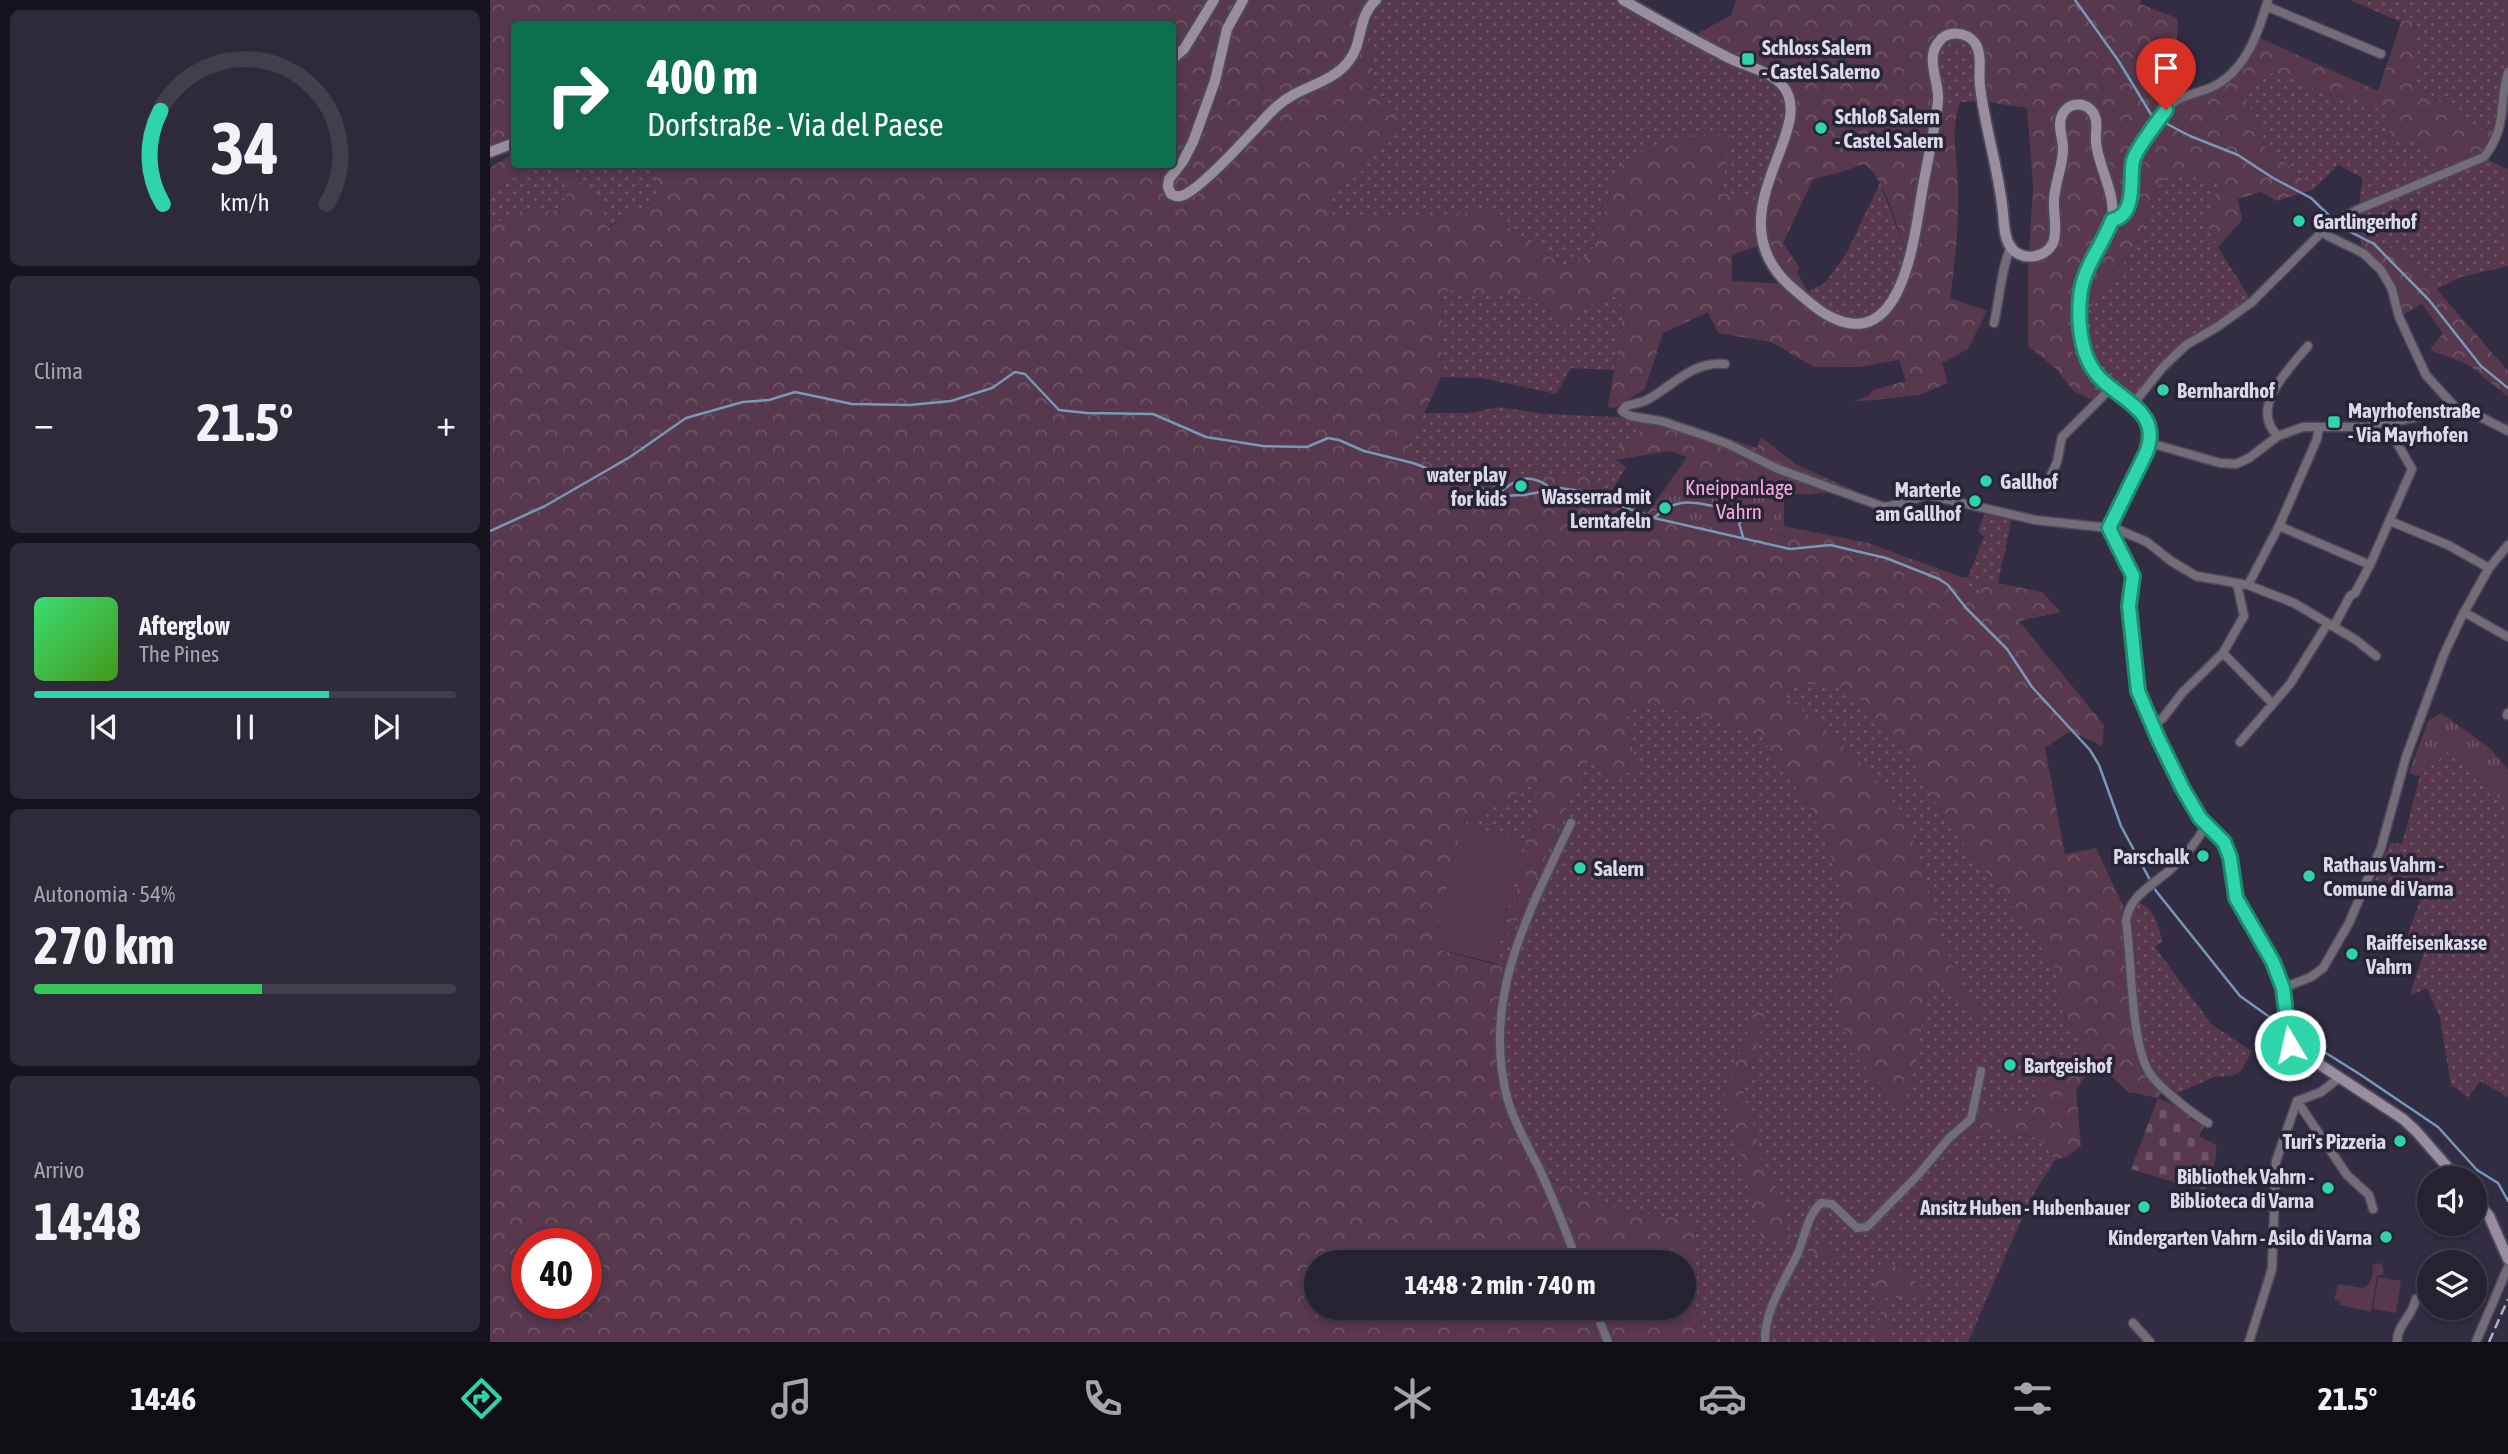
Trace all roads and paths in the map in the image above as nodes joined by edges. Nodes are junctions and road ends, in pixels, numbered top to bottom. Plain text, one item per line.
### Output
1 (1214, 0) edge
2 (1243, 0) edge
3 (1376, 0) edge
4 (1623, 0) edge
5 (2267, 3) edge
6 (2381, 54) dead end
7 (1176, 56) edge
8 (2508, 72) edge
9 (511, 144) edge
10 (490, 152) edge
11 (2112, 220) junction
12 (2322, 231) junction
13 (2011, 248) junction
14 (1994, 323) dead end
15 (2308, 346) dead end
16 (1725, 364) dead end
17 (2110, 388) junction
18 (2133, 404) junction
19 (2458, 409) junction
20 (2386, 424) junction
21 (2319, 427) junction
22 (2508, 431) edge
23 (2277, 436) junction
24 (2150, 443) junction
25 (2051, 488) dead end
26 (2390, 520) junction
27 (2278, 526) junction
28 (2110, 530) junction
29 (2508, 545) edge
30 (2370, 565) junction
31 (2489, 568) junction
32 (2237, 584) junction
33 (2248, 585) junction
34 (2464, 612) junction
35 (2331, 625) junction
36 (2508, 637) edge
37 (2223, 653) junction
38 (2376, 656) dead end
39 (2273, 705) junction
40 (2152, 725) junction
41 (2240, 742) dead end
42 (1571, 823) dead end
43 (2206, 825) junction
44 (2283, 988) junction
45 (1981, 1071) dead end
46 (2339, 1078) junction
47 (2297, 1101) junction
48 (2208, 1122) dead end
49 (2447, 1166) edge
50 (2373, 1209) dead end
51 (2487, 1214) edge
52 (1572, 1250) edge
53 (2508, 1259) edge
54 (2508, 1267) edge
55 (2416, 1299) dead end
56 (1599, 1320) edge
57 (2133, 1323) dead end
58 (1608, 1342) edge
59 (1765, 1342) edge
60 (2150, 1342) edge
61 (2249, 1342) edge
62 (2398, 1342) edge
63 (2476, 1342) edge

1 - 7 street
2 - 3 street
4 - 13 street
5 - 6 street
5 - 11 street
8 - 12 street
9 - 10 street
11 - 13 street
11 - 17 street
12 - 18 street
12 - 19 street
13 - 14 street
15 - 23 street
16 - 28 street
17 - 18 street
17 - 25 street
18 - 24 street
19 - 20 street
19 - 22 street
20 - 21 street
20 - 26 street
21 - 23 street
21 - 27 street
23 - 24 street
24 - 28 street
26 - 30 street
26 - 31 street
27 - 30 street
27 - 33 street
28 - 32 street
28 - 40 street
29 - 31 street
30 - 35 street
31 - 34 street
32 - 33 street
32 - 37 street
33 - 35 street
34 - 36 street
34 - 44 street
35 - 38 street
35 - 39 street
37 - 39 street
37 - 40 street
39 - 41 street
40 - 43 street
42 - 52 street
43 - 44 street
43 - 48 street
44 - 46 street
45 - 59 street
46 - 47 street
46 - 49 street
47 - 50 street
47 - 61 street
51 - 53 street
54 - 63 street
55 - 62 street
56 - 58 street
57 - 60 street

